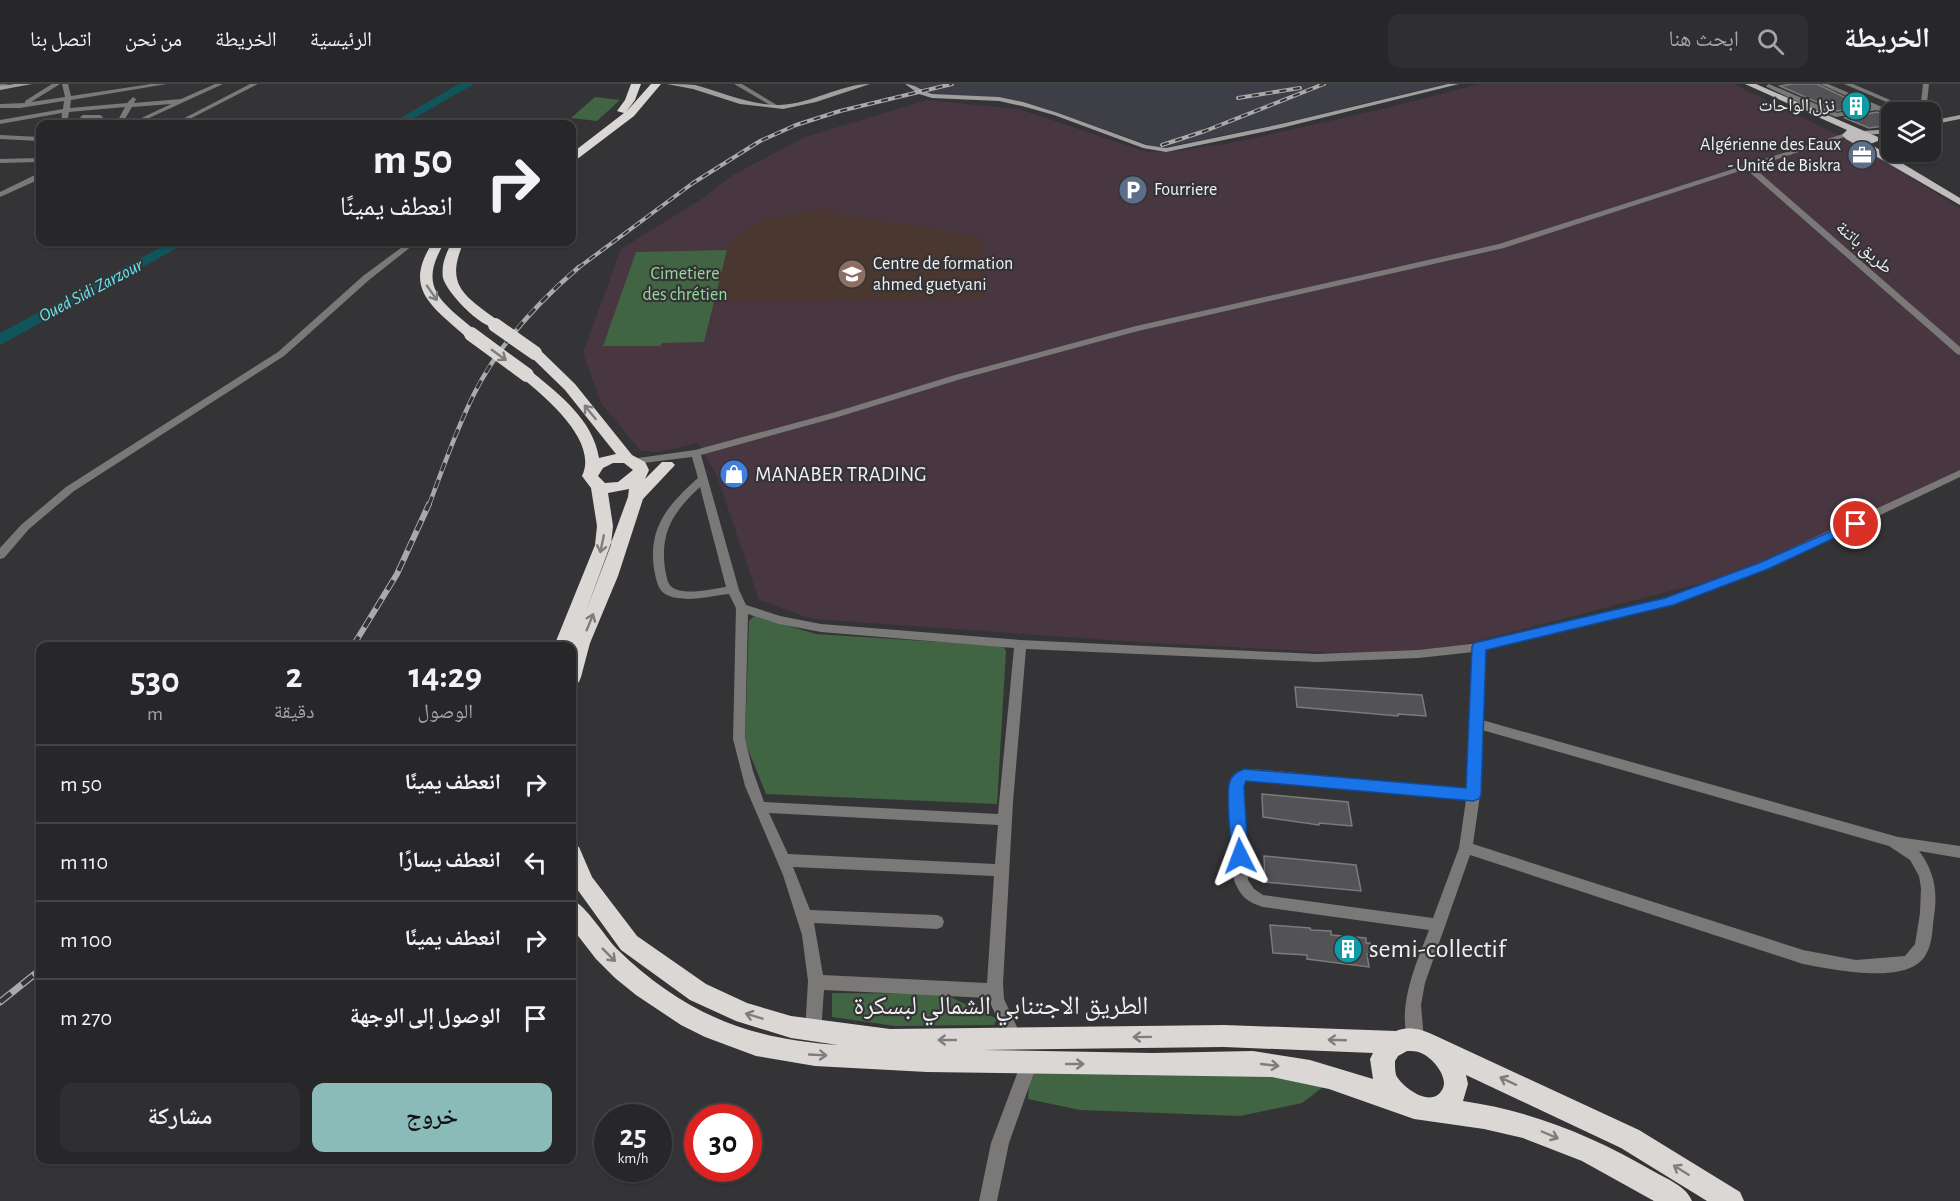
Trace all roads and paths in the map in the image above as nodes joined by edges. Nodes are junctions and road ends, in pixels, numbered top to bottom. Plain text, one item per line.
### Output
1 (5, 84) edge
2 (29, 84) edge
3 (57, 84) edge
4 (65, 84) edge
5 (117, 84) edge
6 (159, 84) edge
7 (164, 84) edge
8 (220, 84) edge
9 (255, 84) edge
10 (636, 84) edge
11 (656, 84) edge
12 (670, 84) edge
13 (737, 84) edge
14 (867, 84) edge
15 (908, 84) edge
16 (1456, 84) edge
17 (1743, 84) edge
18 (1783, 84) edge
19 (1823, 84) edge
20 (1847, 84) edge
21 (1926, 84) edge
22 (690, 85) edge
23 (0, 87) edge
24 (1758, 87) edge
25 (138, 88) junction
26 (112, 91) junction
27 (760, 97) junction
28 (68, 98) junction
29 (182, 101) junction
30 (744, 102) junction
31 (1894, 102) edge
32 (1924, 102) edge
33 (130, 105) junction
34 (0, 106) edge
35 (20, 106) junction
36 (777, 107) junction
37 (1814, 107) junction
38 (1877, 108) junction
39 (1804, 109) junction
40 (1881, 110) edge
41 (67, 111) junction
42 (1960, 117) edge
43 (0, 120) edge
44 (65, 120) edge
45 (78, 120) edge
46 (97, 120) edge
47 (121, 120) edge
48 (141, 120) edge
49 (184, 120) edge
50 (1941, 120) edge
51 (36, 131) edge
52 (1881, 133) edge
53 (1846, 135) junction
54 (4, 136) edge
55 (1881, 136) edge
56 (1859, 137) junction
57 (36, 139) edge
58 (1873, 139) junction
59 (1834, 141) junction
60 (576, 147) edge
61 (576, 155) edge
62 (36, 160) edge
63 (0, 161) edge
64 (1748, 167) junction
65 (36, 178) edge
66 (1946, 189) edge
67 (0, 195) edge
68 (1960, 202) edge
69 (408, 246) edge
70 (436, 246) edge
71 (456, 246) edge
72 (1960, 351) edge
73 (690, 454) junction
74 (668, 465) junction
75 (634, 468) junction
76 (592, 469) junction
77 (1960, 473) edge
78 (702, 480) junction
79 (599, 486) junction
80 (636, 497) junction
81 (0, 555) edge
82 (733, 590) junction
83 (742, 608) junction
84 (564, 642) edge
85 (1020, 644) junction
86 (1479, 647) junction
87 (576, 662) edge
88 (1478, 724) junction
89 (1473, 795) junction
90 (761, 807) junction
91 (1005, 820) junction
92 (1893, 841) junction
93 (1466, 848) junction
94 (1960, 852) edge
95 (783, 860) junction
96 (576, 864) edge
97 (1002, 870) junction
98 (805, 916) junction
99 (576, 917) edge
100 (937, 922) dead end
101 (1438, 925) junction
102 (816, 981) junction
103 (996, 991) junction
104 (813, 1032) junction
105 (1015, 1040) junction
106 (1415, 1043) junction
107 (1029, 1064) junction
108 (1402, 1101) junction
109 (1432, 1109) junction
110 (988, 1201) edge
111 (1679, 1201) edge
112 (1731, 1201) edge

1 - 23 street
2 - 23 street
3 - 35 street
4 - 28 street
5 - 26 street
6 - 7 street
6 - 25 street
8 - 29 street
9 - 49 street
10 - 60 highway
11 - 61 highway
12 - 22 street
13 - 27 street
14 - 36 street
15 - 16 street
17 - 24 main road
18 - 24 street
19 - 38 street
20 - 31 street
21 - 32 street
22 - 30 street
24 - 37 street
24 - 39 main road
24 - 53 main road
25 - 26 street
25 - 33 street
26 - 28 street
27 - 30 street
27 - 36 street
28 - 35 street
28 - 41 street
29 - 33 street
29 - 48 street
30 - 36 street
33 - 41 street
33 - 47 street
34 - 35 street
35 - 43 street
37 - 38 street
37 - 39 street
38 - 40 street
39 - 56 main road
41 - 43 street
41 - 44 street
42 - 50 street
45 - 46 street
51 - 54 street
52 - 56 street
53 - 56 main road
53 - 59 street
54 - 57 street
55 - 58 street
56 - 58 main road
56 - 59 street
56 - 66 main road
58 - 66 main road
59 - 64 street
62 - 63 street
64 - 72 street, طريق باتنة
64 - 73 street
65 - 67 street
66 - 68 main road
69 - 81 street
70 -> 76 highway, bridge
75 -> 71 highway, bridge
73 - 74 street
73 - 75 street
73 - 78 street
74 - 75 street
74 - 80 highway
75 - 76 highway
75 - 79 highway
75 - 80 highway
76 - 79 highway
77 - 86 street
78 - 82 street
78 - 82 street
79 -> 84 highway
87 -> 80 highway
82 - 83 street
83 - 85 street
83 - 90 street
85 - 86 street
85 - 91 street
86 - 88 street
88 - 89 street
88 - 92 street
89 - 93 street
89 - 101 street
90 - 91 street
90 - 95 street
91 - 97 street
92 - 93 street
92 - 94 street
93 - 101 street
95 - 97 street
95 - 98 street
104 -> 96 highway, الطريق الاجتنابي الشمالي لبسكرة
97 - 103 street
98 - 100 street
98 - 102 street
99 -> 107 highway
101 - 106 street
102 - 103 street
102 - 104 street
103 - 105 street
105 -> 104 highway, الطريق الاجتنابي الشمالي لبسكرة
106 -> 105 highway, الطريق الاجتنابي الشمالي لبسكرة
106 - 108 highway
106 - 109 highway
112 -> 106 highway, الطريق الاجتنابي الشمالي لبسكرة
107 -> 108 highway
107 - 110 street
108 - 109 highway
109 -> 111 highway

